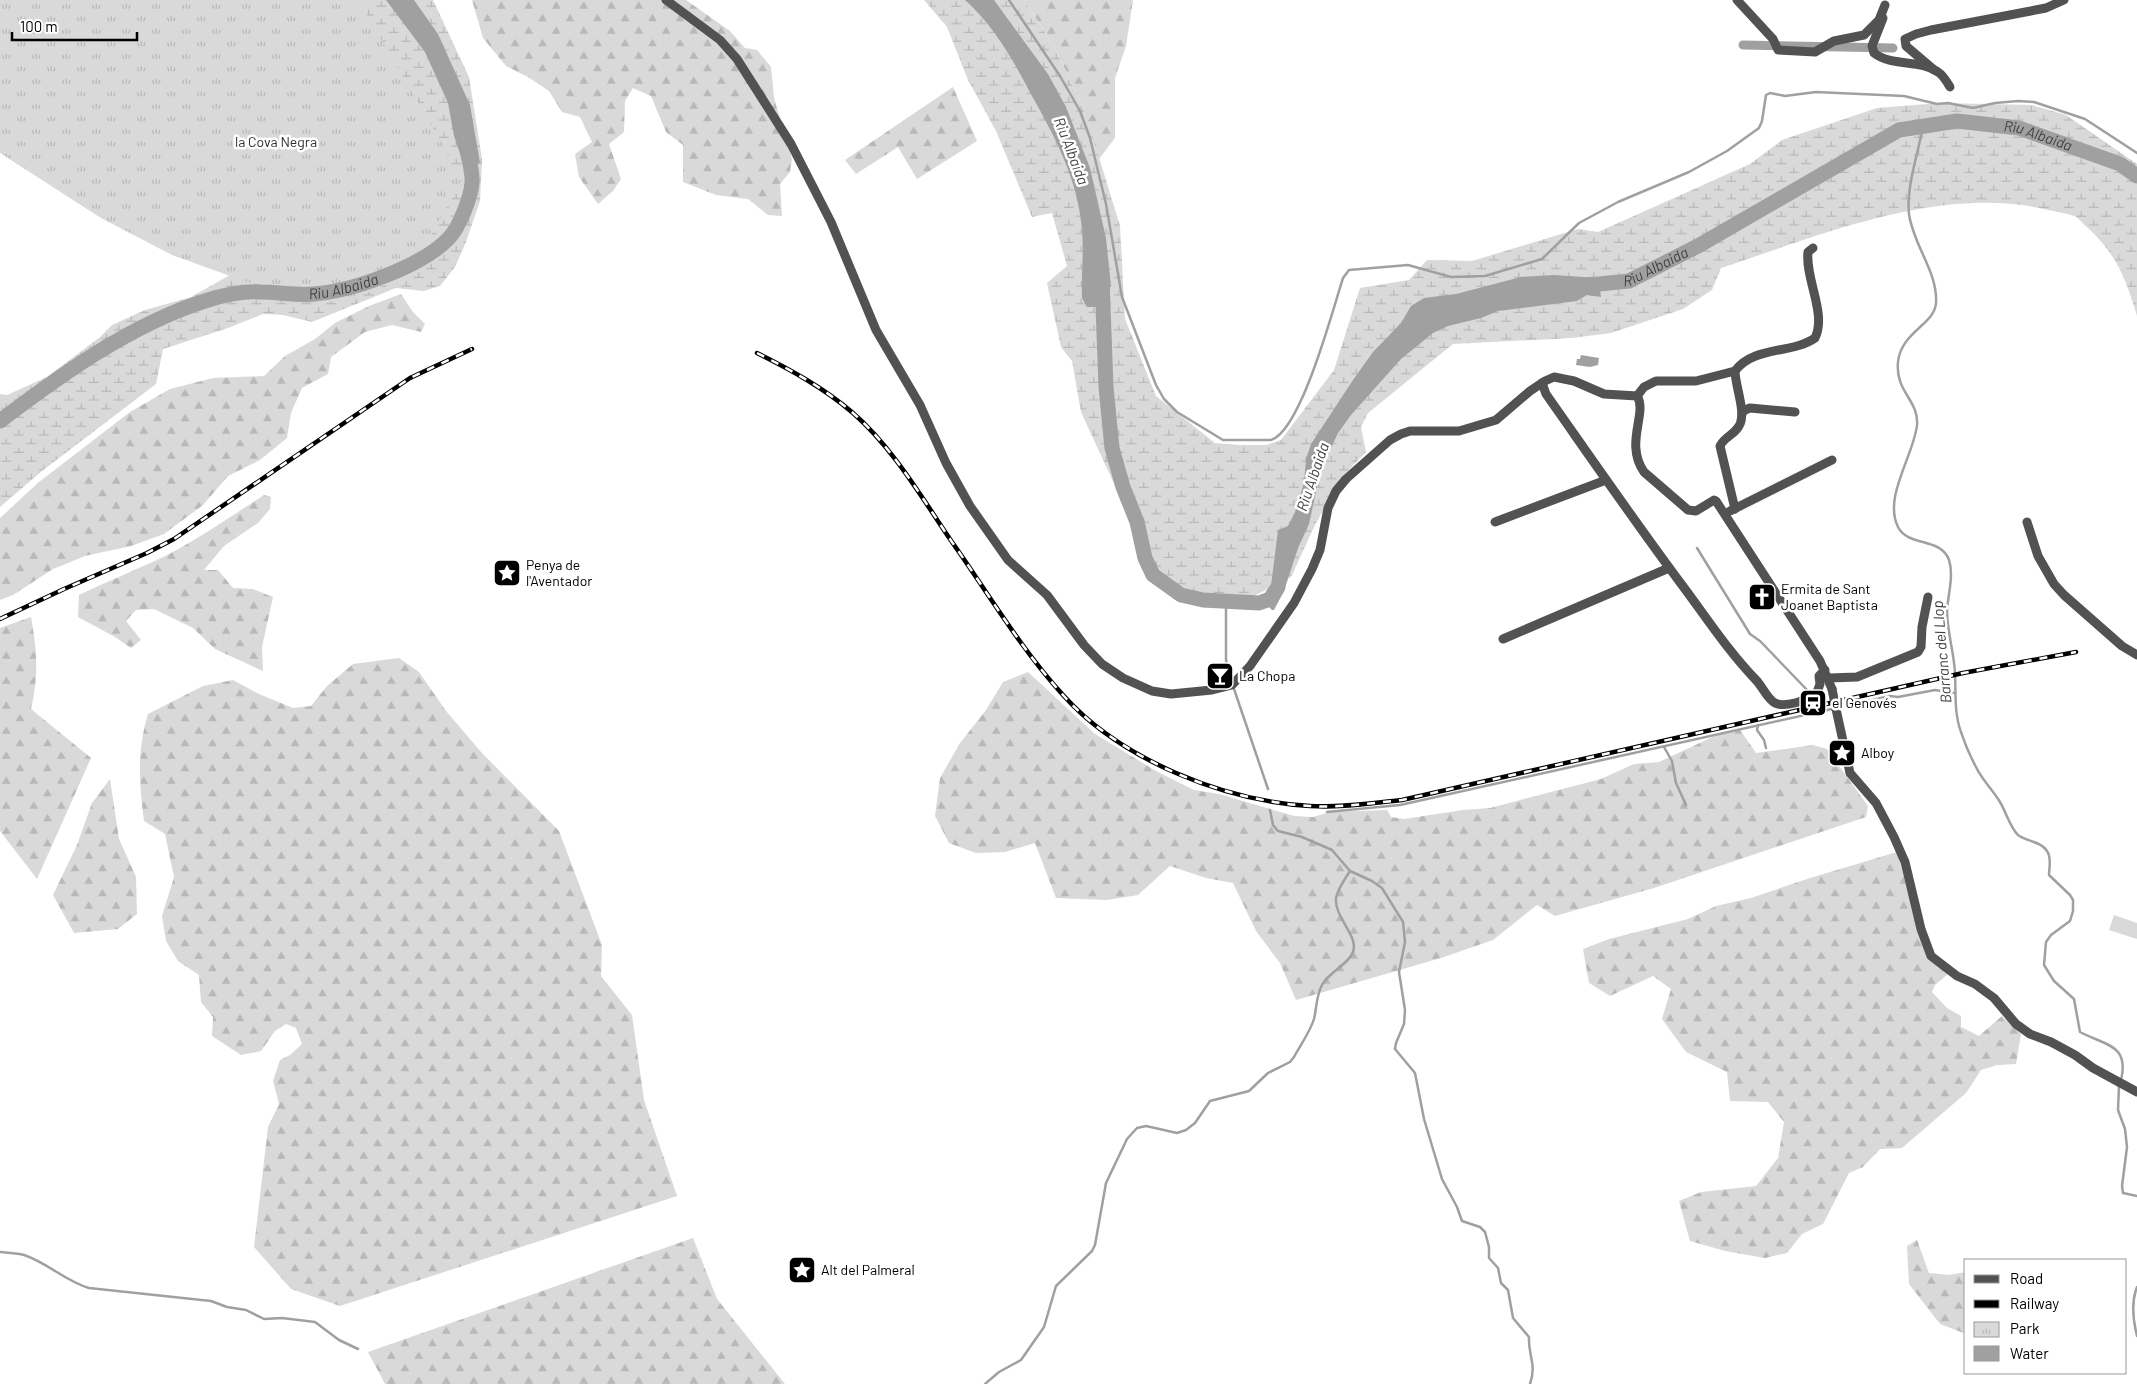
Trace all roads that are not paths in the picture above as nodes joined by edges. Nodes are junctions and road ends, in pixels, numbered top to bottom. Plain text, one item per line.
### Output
1 (666, 0) edge
2 (1737, 0) edge
3 (2064, 0) edge
4 (1885, 2) edge
5 (1933, 69) junction
6 (1950, 87) dead end
7 (1813, 248) dead end
8 (1735, 371) junction
9 (1542, 382) junction
10 (1637, 396) junction
11 (1795, 412) dead end
12 (1742, 413) junction
13 (1832, 460) dead end
14 (1606, 480) junction
15 (1735, 508) junction
16 (1725, 514) junction
17 (1495, 522) dead end
18 (2027, 522) dead end
19 (1669, 568) junction
20 (1928, 597) dead end
21 (1503, 639) dead end
22 (2137, 654) edge
23 (1827, 674) junction
24 (2137, 1092) edge

1 - 9 street
2 - 4 street
3 - 5 street
4 - 5 street
5 - 6 street
7 - 8 street
8 - 10 street
8 - 12 street
9 - 10 street
9 - 14 street
10 - 16 street
11 - 12 street
12 - 15 street
13 - 15 street
14 - 17 street
14 - 19 street
15 - 16 street
16 - 23 street
18 - 22 street
19 - 21 street
19 - 23 street
20 - 23 street
23 - 24 street, bridge

